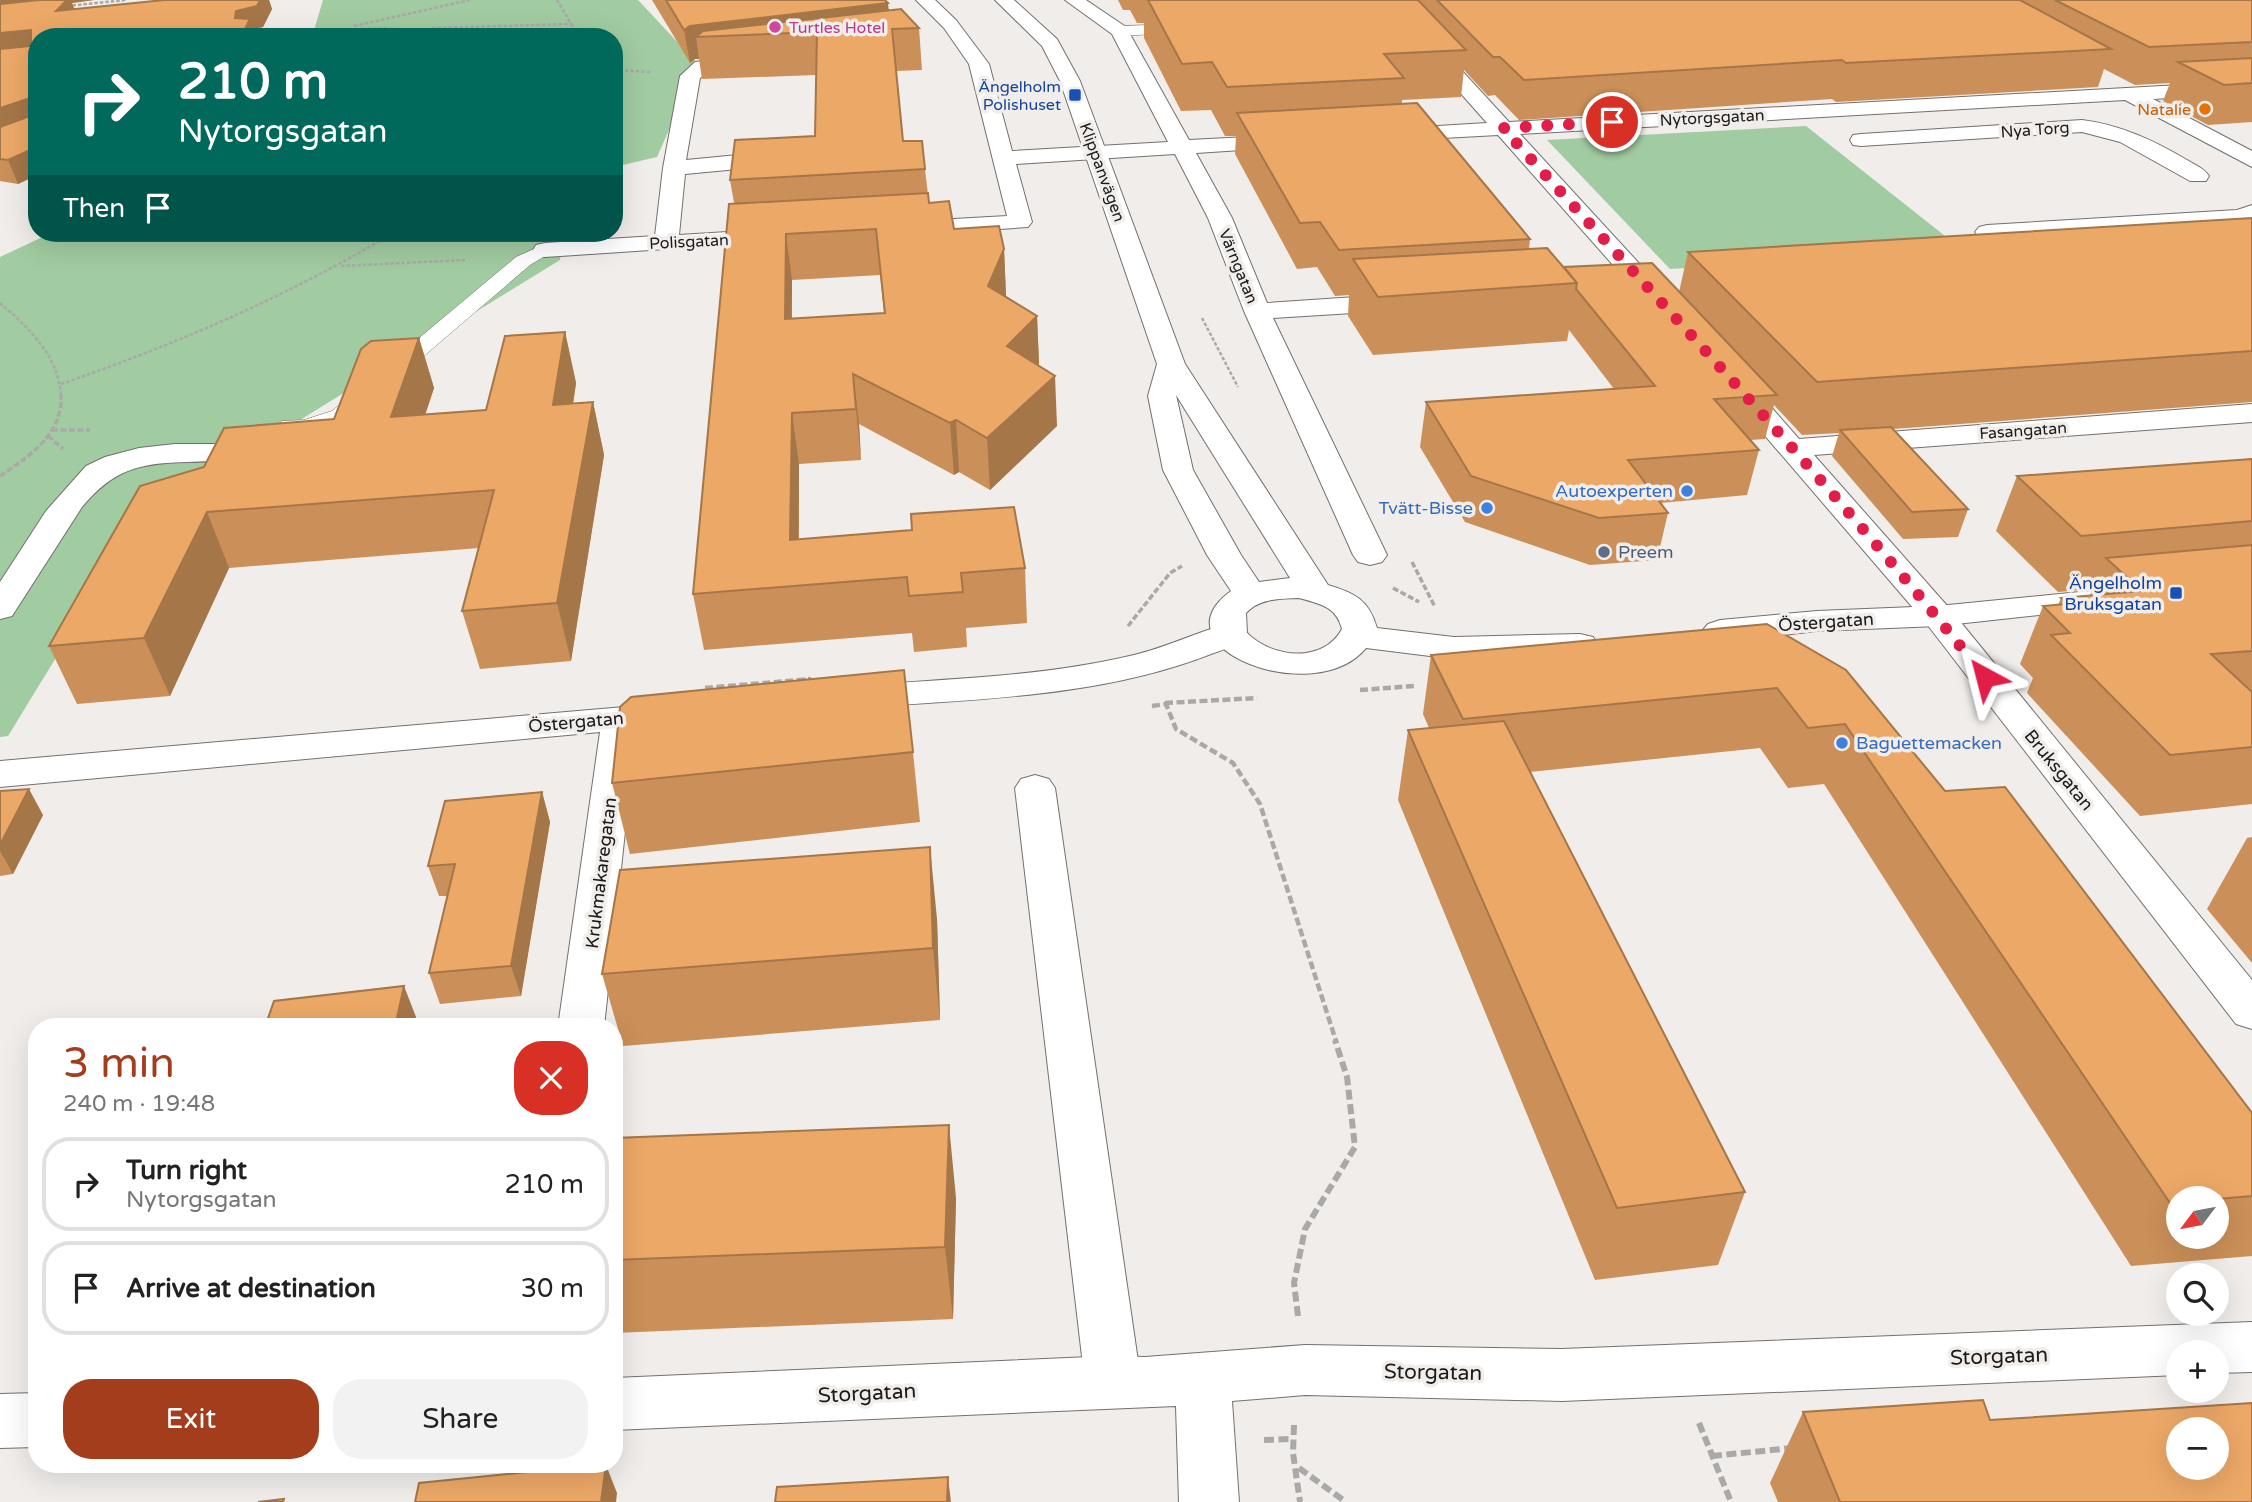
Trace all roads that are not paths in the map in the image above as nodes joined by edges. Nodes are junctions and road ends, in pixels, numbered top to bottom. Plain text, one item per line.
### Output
1 (925, 0) edge
2 (1004, 0) edge
3 (1074, 0) edge
4 (1387, 0) edge
5 (1433, 20) edge
6 (1399, 22) junction
7 (1201, 28) edge
8 (1119, 31) junction
9 (960, 36) junction
10 (933, 39) dead end
11 (770, 58) edge
12 (2096, 76) edge
13 (2252, 88) edge
14 (2131, 95) junction
15 (1503, 128) junction
16 (1363, 137) edge
17 (1307, 140) edge
18 (1861, 140) dead end
19 (1182, 147) junction
20 (1097, 153) junction
21 (1005, 158) junction
22 (2252, 160) edge
23 (738, 162) edge
24 (674, 168) junction
25 (2252, 173) edge
26 (2231, 196) edge
27 (884, 230) edge
28 (1987, 232) edge
29 (802, 234) edge
30 (666, 242) junction
31 (538, 254) joint
32 (1675, 285) edge
33 (1647, 287) junction
34 (1619, 289) edge
35 (1424, 301) edge
36 (1257, 311) junction
37 (1674, 317) edge
38 (1171, 363) junction
39 (1720, 367) edge
40 (2252, 413) edge
41 (290, 426) edge
42 (1793, 448) junction
43 (258, 465) edge
44 (1370, 555) dead end
45 (1314, 590) junction
46 (1251, 595) junction
47 (2148, 596) edge
48 (0, 609) edge
49 (1938, 616) junction
50 (1230, 634) junction
51 (1695, 634) edge
52 (1359, 637) junction
53 (1614, 642) edge
54 (814, 690) edge
55 (704, 700) edge
56 (621, 718) junction
57 (0, 774) edge
58 (1035, 788) dead end
59 (2252, 1012) edge
60 (583, 1018) edge
61 (2252, 1347) edge
62 (1203, 1378) junction
63 (1113, 1382) junction
64 (623, 1404) edge
65 (28, 1420) edge
66 (0, 1421) edge
67 (1209, 1502) edge

1 - 9 street
2 - 20 street, Klippanvägen
3 - 8 street, Värngatan
4 - 6 street
5 - 6 street
6 - 15 street
7 - 8 lane
8 - 19 street, Värngatan
9 - 10 street
9 - 21 street
11 - 24 street
12 - 14 street
13 - 14 street, Nytorgsgatan
14 - 15 street, Nytorgsgatan
14 - 22 street
15 - 16 street, Nytorgsgatan
15 - 33 street
17 - 19 street
18 - 26 street, Nya Torg
19 - 20 street
19 - 36 street, Värngatan
20 - 21 street
20 - 38 street, Klippanvägen
21 - 27 street
23 - 24 street
24 - 30 street
25 - 26 street
26 - 28 street
29 - 30 street, Polisgatan
30 - 31 street, Polisgatan
31 - 41 lane
32 - 33 street
33 - 34 street
33 - 37 street
35 - 36 street
36 - 44 street, Värngatan
38 - 45 street, Klippanvägen
38 - 46 street
39 - 42 street, Bruksgatan
40 - 42 street, Fasangatan
42 - 49 street, Bruksgatan
43 - 48 street
45 - 46 street
45 - 52 street
46 - 50 street
47 - 49 street, Östergatan
49 - 51 street, Östergatan
49 - 59 street, Bruksgatan
50 - 52 street
50 - 54 street
52 - 53 street
55 - 56 street, Östergatan
56 - 57 street, Östergatan
56 - 60 street, Krukmakaregatan
58 - 63 street
61 - 62 street, Storgatan
62 - 63 street, Storgatan
62 - 67 street
63 - 64 street, Storgatan
65 - 66 street

